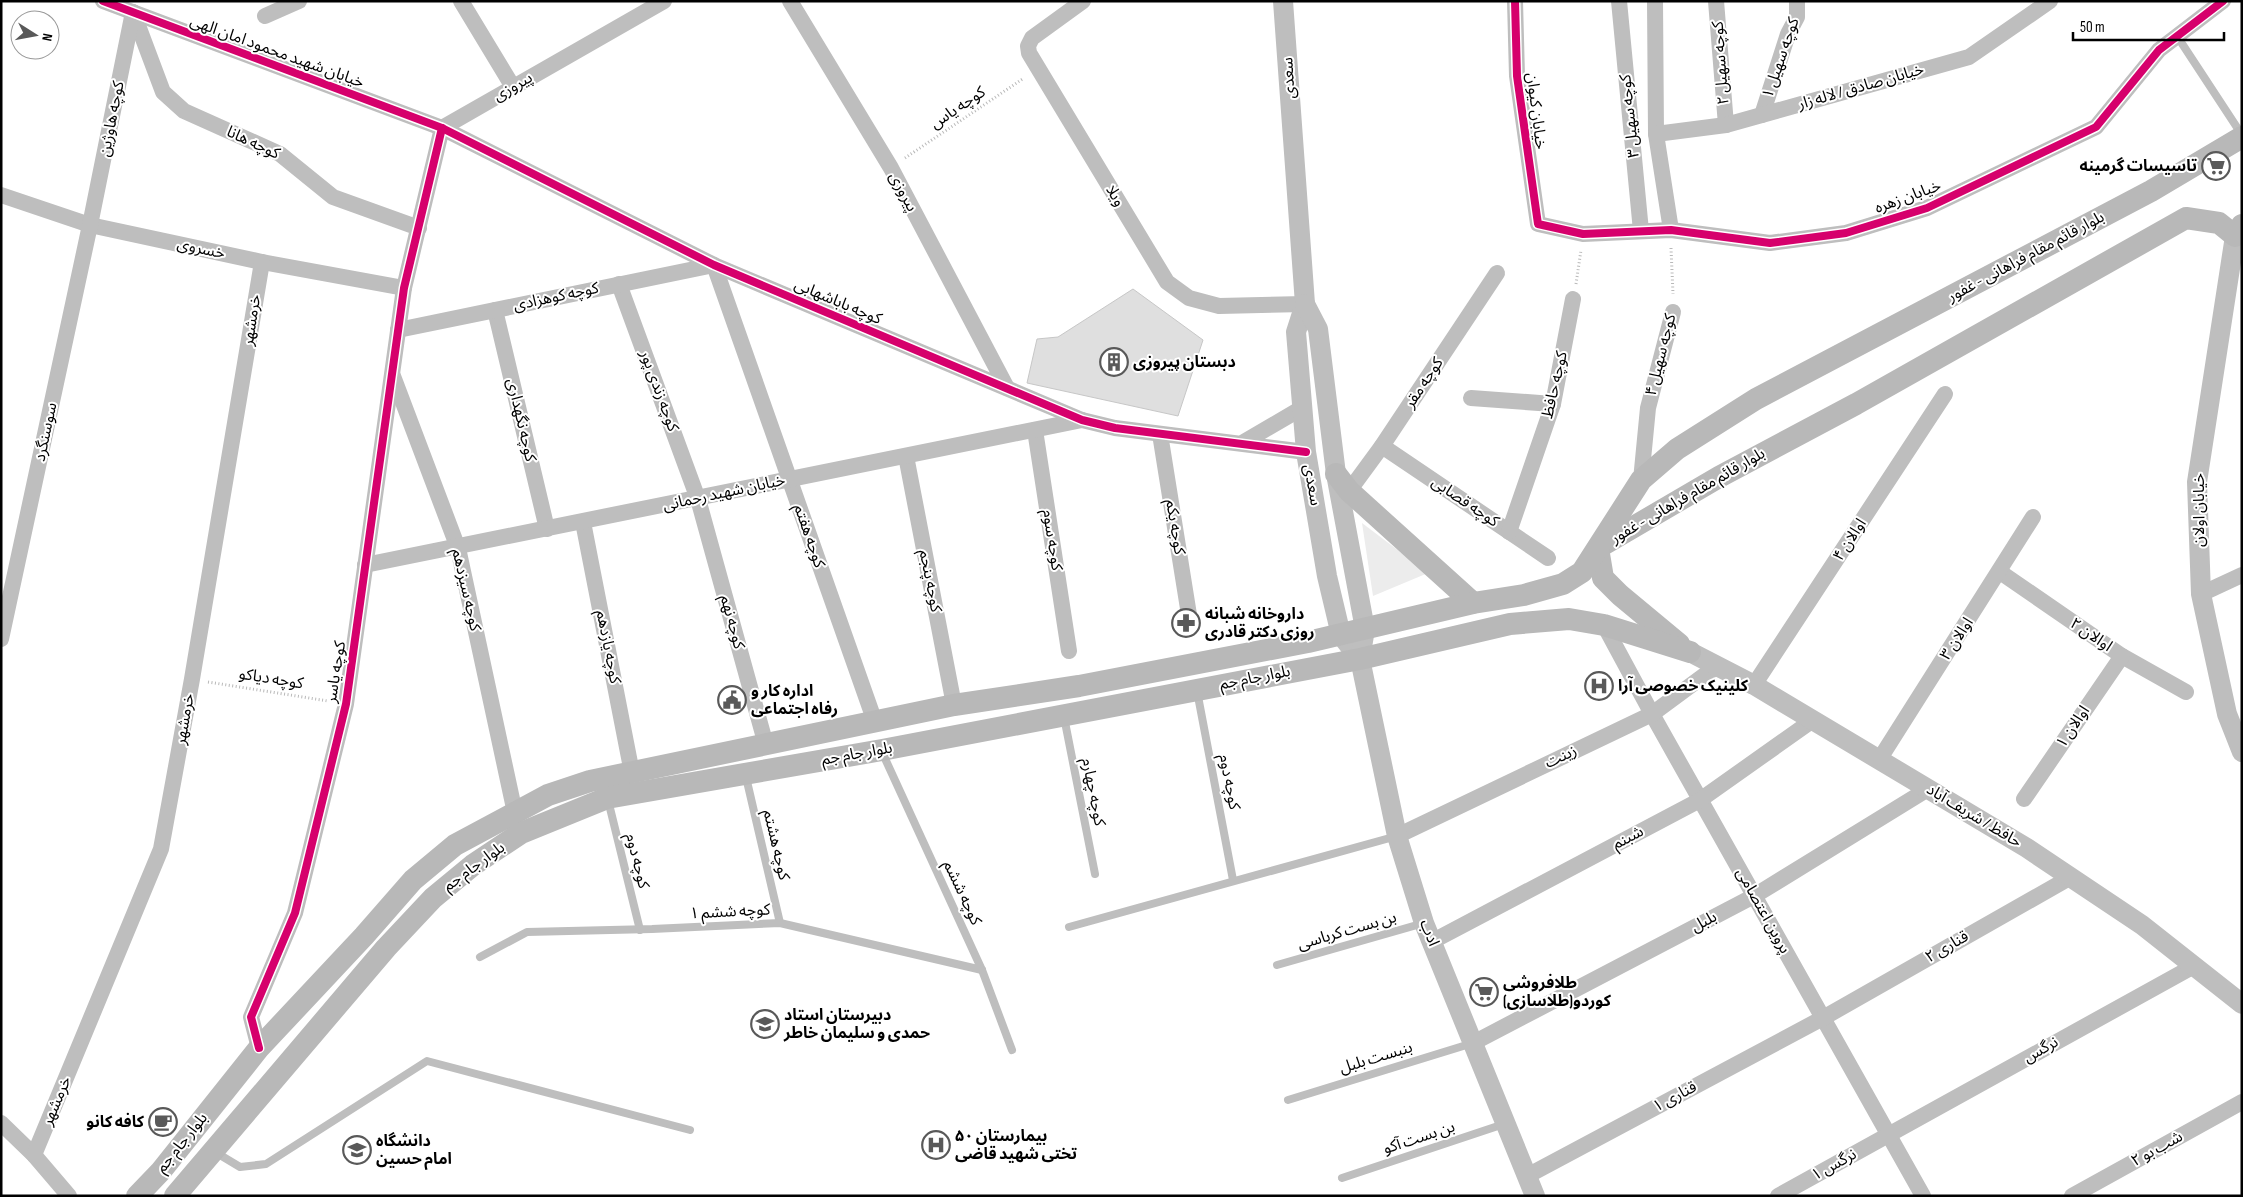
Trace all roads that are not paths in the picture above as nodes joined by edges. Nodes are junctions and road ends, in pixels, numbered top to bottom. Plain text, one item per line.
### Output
1 (103, 1) edge
2 (299, 1) edge
3 (461, 1) edge
4 (664, 1) edge
5 (790, 1) edge
6 (1082, 1) edge
7 (1283, 1) edge
8 (1515, 1) edge
9 (1619, 1) edge
10 (1655, 1) edge
11 (1716, 1) edge
12 (1797, 1) edge
13 (2050, 1) edge
14 (2223, 1) edge
15 (133, 12) junction
16 (266, 16) dead end
17 (2177, 36) junction
18 (513, 87) junction
19 (1762, 115) junction
20 (1726, 125) junction
21 (442, 128) junction
22 (1656, 134) junction
23 (2242, 136) edge
24 (1, 195) edge
25 (1538, 224) joint
26 (90, 225) junction
27 (419, 228) junction
28 (1670, 230) junction
29 (1641, 231) junction
30 (2238, 231) edge
31 (262, 262) junction
32 (714, 265) junction
33 (1497, 272) dead end
34 (619, 284) junction
35 (404, 288) junction
36 (1574, 299) road end
37 (1305, 304) junction
38 (495, 310) junction
39 (1673, 312) road end
40 (398, 330) junction
41 (392, 374) junction
42 (1007, 388) junction
43 (1945, 394) dead end
44 (1471, 398) dead end
45 (1553, 404) junction
46 (1302, 408) junction
47 (1082, 420) junction
48 (1035, 430) junction
49 (1160, 434) junction
50 (1244, 442) junction
51 (1382, 446) junction
52 (1306, 452) junction
53 (906, 456) junction
54 (789, 480) junction
55 (1641, 480) junction
56 (1342, 482) junction
57 (698, 498) junction
58 (2033, 517) dead end
59 (583, 522) junction
60 (547, 529) junction
61 (1509, 532) junction
62 (458, 548) junction
63 (1598, 548) junction
64 (1548, 558) dead end
65 (366, 565) junction
66 (2000, 572) junction
67 (2242, 575) edge
68 (2201, 594) junction
69 (1473, 603) junction
70 (1190, 621) dead end
71 (1604, 625) junction
72 (1365, 629) junction
73 (1341, 635) junction
74 (1, 639) edge
75 (1069, 651) dead end
76 (1690, 652) junction
77 (2122, 656) junction
78 (1360, 659) junction
79 (1717, 666) junction
80 (1754, 685) junction
81 (1197, 689) junction
82 (2186, 692) dead end
83 (954, 705) junction
84 (1064, 714) junction
85 (1652, 714) junction
86 (1813, 720) junction
87 (875, 722) junction
88 (766, 745) junction
89 (882, 750) junction
90 (2242, 752) edge
91 (1879, 760) junction
92 (632, 773) junction
93 (745, 773) junction
94 (1928, 789) junction
95 (607, 798) junction
96 (2024, 799) dead end
97 (1700, 800) junction
98 (515, 813) junction
99 (1397, 836) junction
100 (1095, 874) dead end
101 (2071, 877) junction
102 (1233, 880) junction
103 (1754, 896) junction
104 (780, 923) junction
105 (1424, 923) junction
106 (1069, 928) dead end
107 (640, 930) junction
108 (1433, 941) junction
109 (480, 957) dead end
110 (1278, 965) dead end
111 (2194, 966) junction
112 (982, 970) junction
113 (2242, 1004) edge
114 (1823, 1018) junction
115 (1473, 1043) junction
116 (259, 1048) junction
117 (1012, 1050) dead end
118 (1288, 1100) dead end
119 (2242, 1102) edge
120 (1504, 1124) junction
121 (2, 1127) edge
122 (690, 1130) dead end
123 (1889, 1135) junction
124 (214, 1152) junction
125 (34, 1155) junction
126 (1527, 1176) junction
127 (1342, 1178) dead end
128 (69, 1196) edge
129 (137, 1196) edge
130 (175, 1196) edge
131 (1535, 1196) edge
132 (1778, 1196) edge
133 (1924, 1196) edge
134 (2072, 1196) edge

1 - 15 street, خیابان شهید محمود امان الهی
2 - 16 street
3 - 18 street
4 - 18 street, پیروزی
5 - 42 street, پیروزی
6 - 37 street, ویلا
7 - 37 street, سعدی
8 - 25 street, خیابان کیوان
9 - 29 street, کوچه سهیل ۳
10 - 22 street, کوچه سهیل ۳
11 - 20 street, کوچه سهیل ۲
12 - 19 street, کوچه سهیل ۱
13 - 19 street, خیابان صادق / لاله زار
14 - 17 street, خیابان زهره
15 - 21 street, خیابان شهید محمود امان الهی
15 - 26 street, کوچه هاوژین
15 - 27 street, کوچه هانا
17 - 23 lane
17 - 28 street, خیابان زهره
18 - 21 street, پیروزی
19 - 20 street, خیابان صادق / لاله زار
20 - 22 street, خیابان صادق / لاله زار
21 - 27 street, کوچه یاسر
21 - 32 street, کوچه باباشهابی
22 - 28 street, کوچه سهیل ۳
23 - 55 main road, بلوار قائم مقام فراهانی - غفور
24 - 26 street, خسروی
25 - 29 street, خیابان زهره
26 - 31 street, خسروی
26 - 74 street, سوسنگرد
27 - 35 street, کوچه یاسر
28 - 29 street, خیابان زهره
30 - 63 main road, بلوار قائم مقام فراهانی - غفور
30 - 68 street, خیابان اولان
31 - 35 street, خسروی
31 - 125 street, خرمشهر
32 - 34 street, کوچه کوهزادی
32 - 42 street, کوچه باباشهابی
32 - 54 street, کوچه هفتم
33 - 51 street, کوچه مقر
34 - 38 street, کوچه کوهزادی
34 - 57 street, کوچه زندی پور
35 - 40 street, کوچه یاسر
36 - 45 street, کوچه حافظ
37 - 46 street, سعدی
37 - 56 street, سعدی
38 - 40 street, کوچه کوهزادی
38 - 60 street, کوچه نگهداری
39 - 55 street, کوچه سهیل ۴
40 - 41 street, کوچه یاسر
41 - 62 street, کوچه سیزدهم
41 - 65 street, کوچه یاسر
42 - 47 street, کوچه باباشهابی
43 - 80 street, اوالان ۴
44 - 45 street
45 - 61 street, کوچه حافظ
46 - 50 street
46 - 52 street, سعدی
47 - 48 street, خیابان شهید رحمانی
47 - 49 street, کوچه باباشهابی
48 - 53 street, خیابان شهید رحمانی
48 - 75 street, کوچه سوم
49 - 50 street, کوچه باباشهابی
49 - 70 street, کوچه یکم
50 - 52 street, کوچه باباشهابی
51 - 56 street, کوچه مقر
51 - 61 street, کوچه قصابی
52 - 73 street, سعدی
53 - 54 street, خیابان شهید رحمانی
53 - 83 street, کوچه پنجم
54 - 57 street, خیابان شهید رحمانی
54 - 87 street, کوچه هفتم
55 - 63 main road, بلوار قائم مقام فراهانی - غفور
56 - 69 main road
56 - 72 street, سعدی
57 - 59 street, خیابان شهید رحمانی
57 - 88 street, کوچه نهم
58 - 66 street, اوالان ۳
59 - 60 street, خیابان شهید رحمانی
59 - 92 street, کوچه یازدهم
60 - 62 street, خیابان شهید رحمانی
61 - 64 street, کوچه قصابی
62 - 65 street, خیابان شهید رحمانی
62 - 98 street, کوچه سیزدهم
63 - 69 main road, بلوار جام جم
63 - 76 main road
65 - 116 street, کوچه یاسر
66 - 77 street, اوالان ۲
66 - 91 street, اوالان ۳
67 - 68 street
68 - 90 street, خیابان اولان
69 - 72 main road, بلوار جام جم
71 - 76 main road, بلوار جام جم
71 - 78 main road, بلوار جام جم
71 - 85 street, پروین اعتصامی
72 - 73 main road, بلوار جام جم
72 - 78 street
73 - 78 street
73 - 83 main road, بلوار جام جم
76 - 79 street, حافظ / شریف آباد
77 - 82 street, اوالان ۲
77 - 96 street, اوالان ۱
78 - 81 main road, بلوار جام جم
78 - 99 street, ادب
79 - 80 street, حافظ / شریف آباد
79 - 85 street, زینت
80 - 86 street, حافظ / شریف آباد
81 - 84 main road, بلوار جام جم
81 - 102 lane, کوچه دوم
83 - 87 main road, بلوار جام جم
84 - 89 main road, بلوار جام جم
84 - 100 lane, کوچه چهارم
85 - 97 street, پروین اعتصامی
85 - 99 street, زینت
86 - 91 street, حافظ / شریف آباد
86 - 97 street, شبنم
87 - 88 main road, بلوار جام جم
87 - 89 main road
88 - 92 main road, بلوار جام جم
89 - 93 main road, بلوار جام جم
89 - 112 lane, کوچه ششم
91 - 94 street, حافظ / شریف آباد
92 - 98 main road, بلوار جام جم
93 - 95 main road, بلوار جام جم
93 - 104 lane, کوچه هشتم
94 - 101 street, حافظ / شریف آباد
94 - 103 street, بلبل
95 - 107 lane, کوچه دوم
95 - 124 main road, بلوار جام جم
97 - 103 street, پروین اعتصامی
97 - 108 street, شبنم
98 - 116 main road, بلوار جام جم
99 - 102 lane
99 - 105 street, ادب
101 - 111 street, حافظ / شریف آباد
101 - 114 street, قناری ۲
102 - 106 lane
103 - 114 street, پروین اعتصامی
103 - 115 street, بلبل
104 - 107 lane, کوچه ششم ۱
104 - 112 lane, کوچه ششم ۱
105 - 108 street, ادب
105 - 110 lane, بن بست کرباسی
107 - 109 lane, کوچه ششم ۱
108 - 115 street, ادب
111 - 113 street, حافظ / شریف آباد
111 - 123 street, نرگس
112 - 117 lane, کوچه ششم
114 - 123 street, پروین اعتصامی
114 - 126 street, قناری ۱
115 - 118 lane, بنبست بلبل
115 - 120 street, ادب
116 - 129 main road, بلوار جام جم
119 - 134 street, شب بو ۲
120 - 126 street, ادب
120 - 127 lane, بن بست آکو
121 - 125 street
122 - 124 lane
123 - 132 street, نرگس ۱
123 - 133 street, پروین اعتصامی
124 - 130 main road, بلوار جام جم
125 - 128 street
126 - 131 street, ادب

